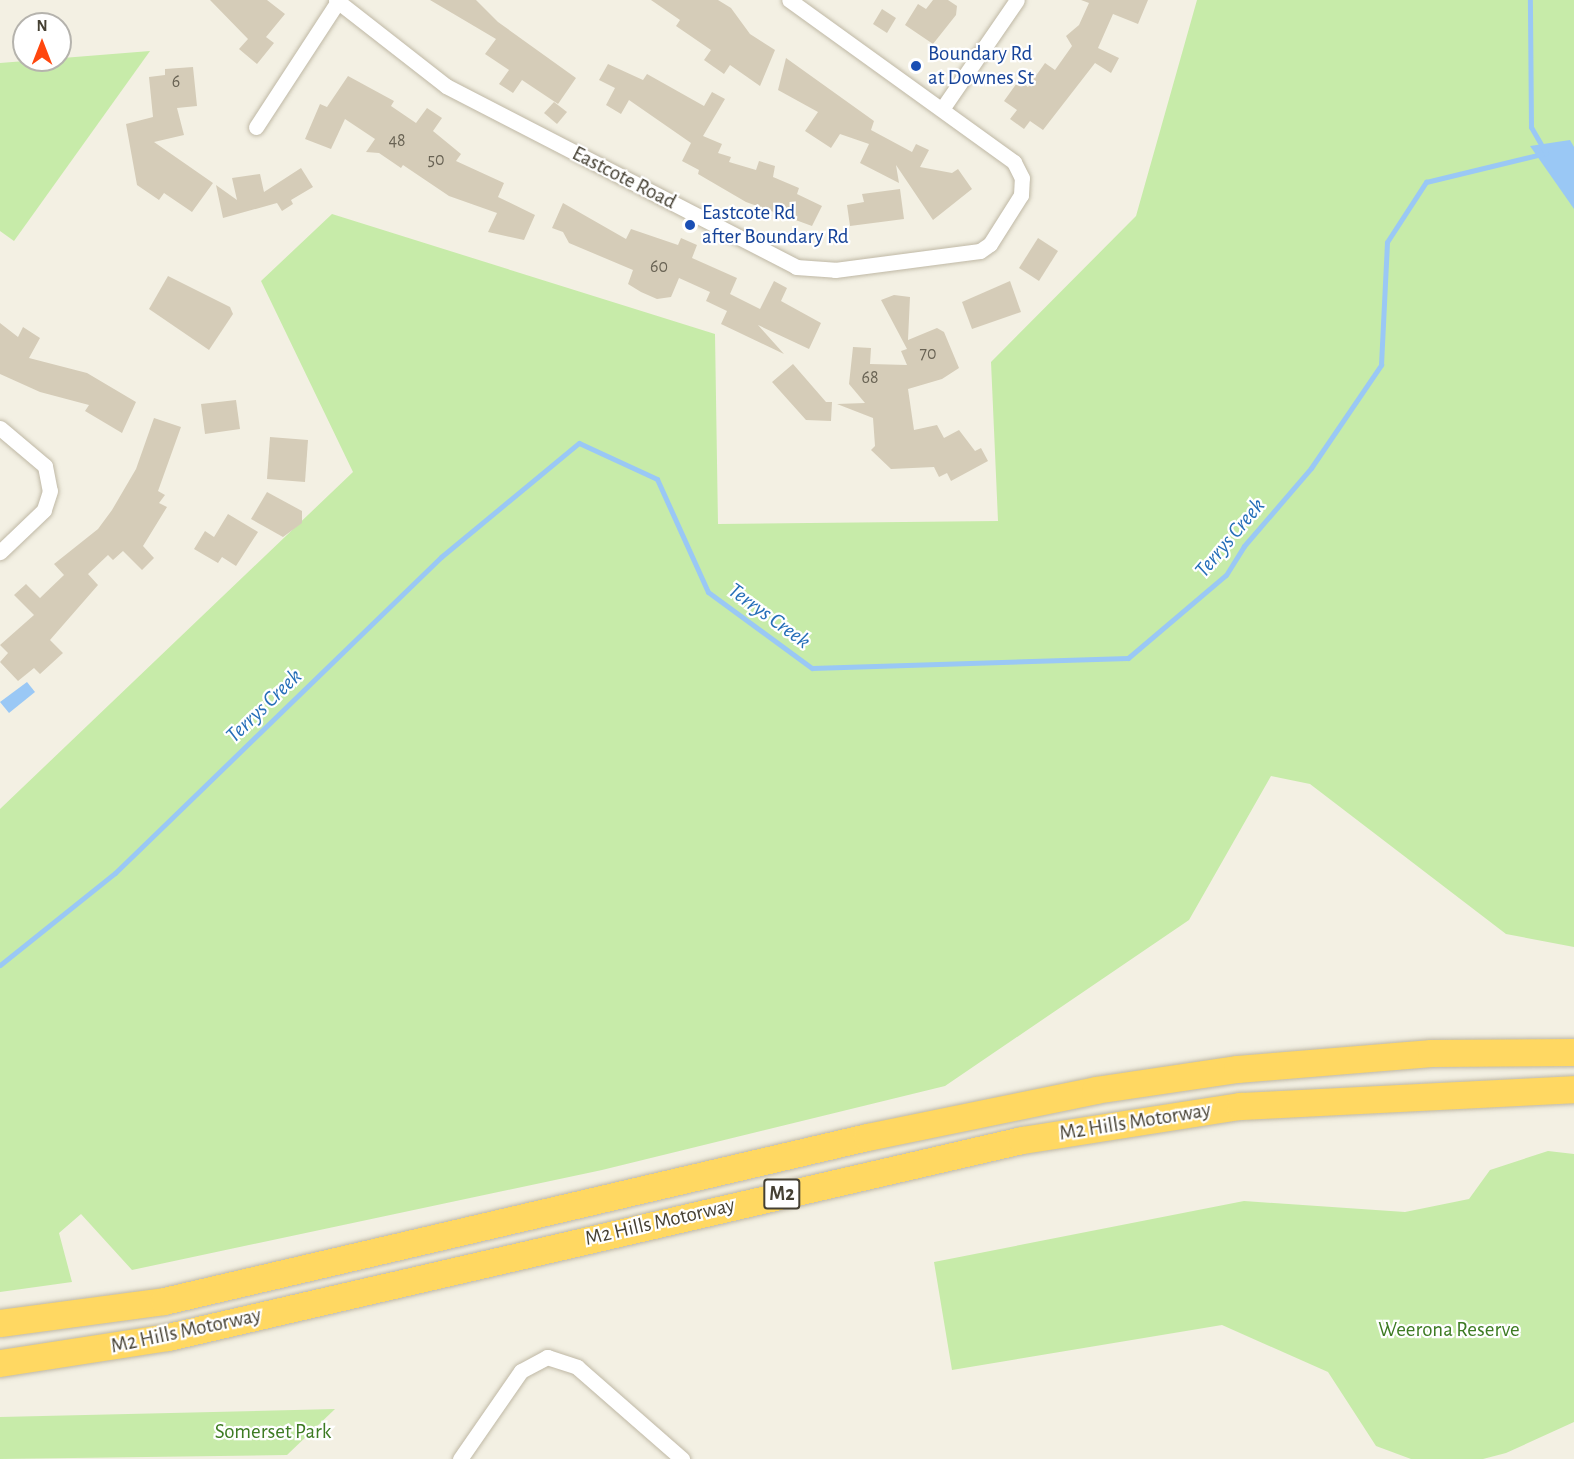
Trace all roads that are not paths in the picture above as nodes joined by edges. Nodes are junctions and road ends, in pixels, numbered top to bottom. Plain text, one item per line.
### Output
1 (789, 0) edge
2 (1017, 0) edge
3 (337, 1) edge
4 (942, 109) junction
5 (256, 126) dead end
6 (0, 428) edge
7 (0, 552) edge
8 (1574, 1052) edge
9 (1574, 1089) edge
10 (0, 1323) edge
11 (0, 1363) edge
12 (460, 1459) edge
13 (682, 1459) edge

1 - 4 street
2 - 4 street
3 - 4 street, Eastcote Road
3 - 5 street
6 - 7 street
8 - 10 highway, M2 Hills Motorway / M2
9 - 11 highway, M2 Hills Motorway / M2
12 - 13 street

